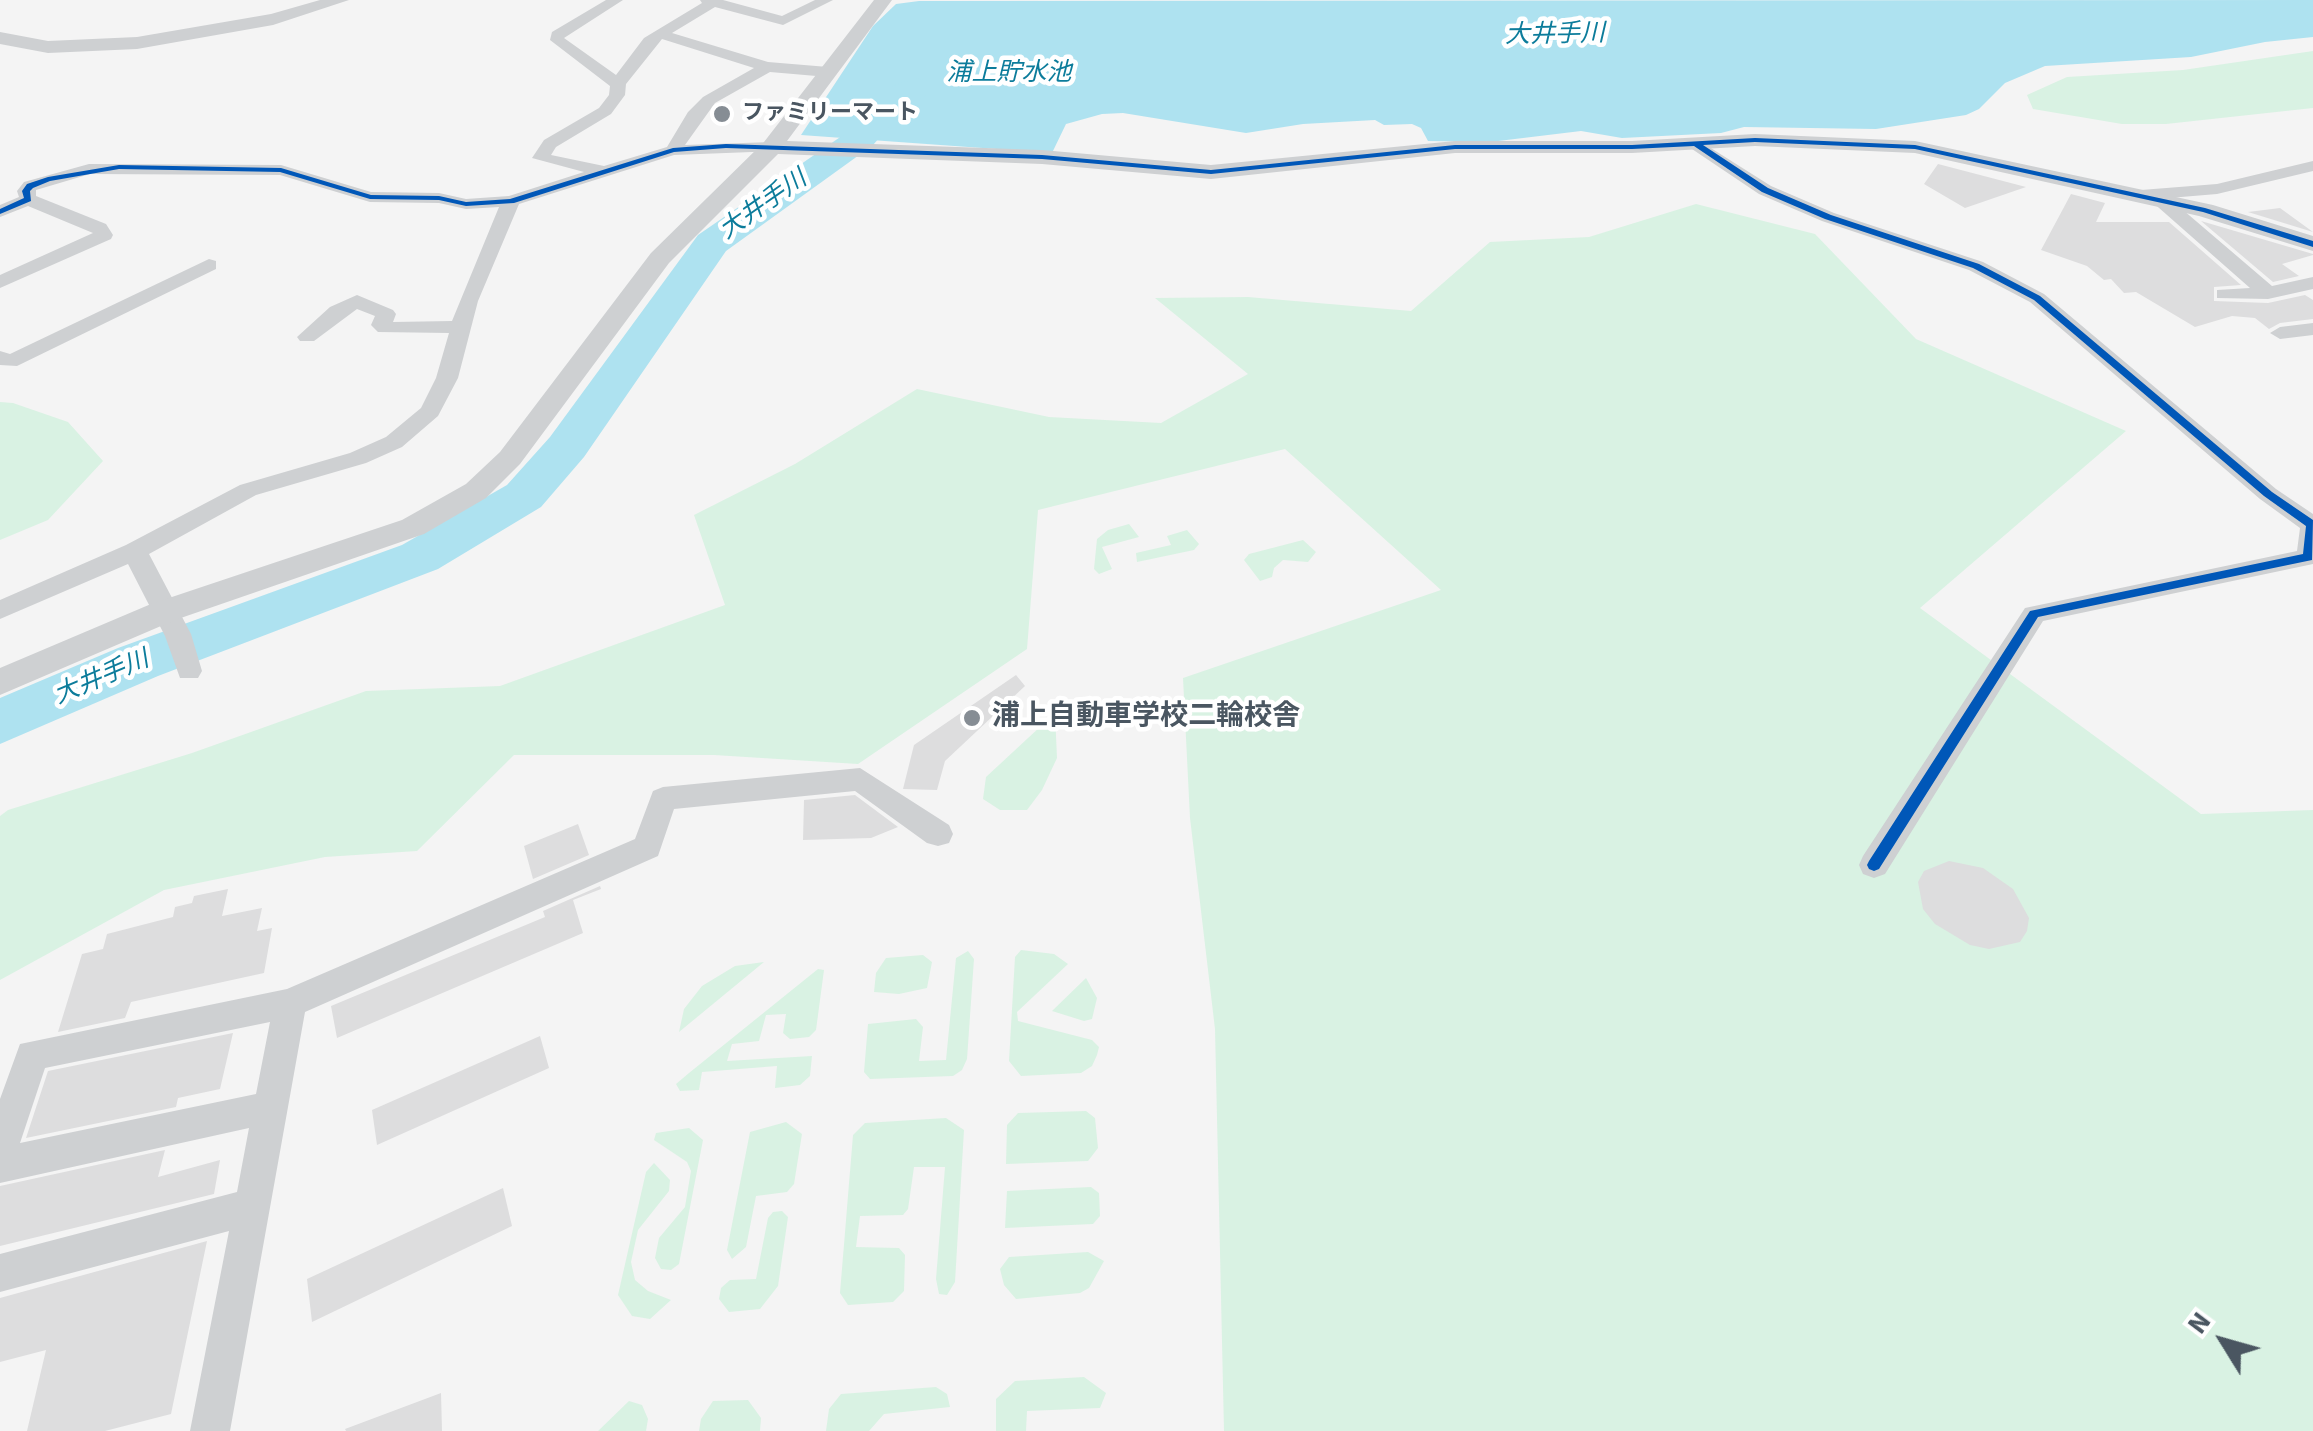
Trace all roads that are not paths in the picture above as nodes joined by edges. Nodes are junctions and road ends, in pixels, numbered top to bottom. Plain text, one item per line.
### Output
1 (340, 0) edge
2 (616, 0) edge
3 (826, 0) edge
4 (884, 0) edge
5 (712, 1) edge
6 (660, 34) junction
7 (0, 38) edge
8 (767, 67) junction
9 (828, 72) junction
10 (618, 84) junction
11 (1695, 143) junction
12 (772, 147) junction
13 (673, 150) junction
14 (2313, 166) edge
15 (609, 172) junction
16 (2150, 197) junction
17 (28, 198) junction
18 (510, 201) junction
19 (0, 212) edge
20 (2312, 243) edge
21 (208, 265) dead end
22 (0, 282) edge
23 (2313, 283) edge
24 (2268, 293) junction
25 (2224, 294) dead end
26 (461, 327) junction
27 (2313, 329) edge
28 (2280, 332) dead end
29 (307, 336) dead end
30 (0, 358) edge
31 (135, 550) junction
32 (0, 610) edge
33 (170, 623) junction
34 (190, 672) dead end
35 (0, 682) edge
36 (938, 834) dead end
37 (1874, 865) dead end
38 (290, 1003) junction
39 (271, 1107) junction
40 (3, 1150) edge
41 (252, 1206) junction
42 (0, 1273) edge
43 (210, 1431) edge

1 - 7 street
2 - 10 street
3 - 5 street
4 - 9 street
5 - 6 street
6 - 8 street
6 - 10 street
8 - 9 street
8 - 13 street
9 - 12 street
10 - 15 street
11 - 12 street
11 - 16 street
11 - 37 street
12 - 13 street
12 - 33 street
13 - 15 street
14 - 16 street
15 - 18 street
16 - 20 street
16 - 24 street
17 - 18 street
17 - 19 street
17 - 22 street
18 - 26 street
21 - 30 street
23 - 24 street
24 - 25 street
26 - 29 street
26 - 31 street
27 - 28 street
31 - 32 street
31 - 33 street
33 - 34 street
33 - 35 street
36 - 38 street
38 - 39 street
38 - 40 street
39 - 40 street
39 - 41 street
41 - 42 street
41 - 43 street

